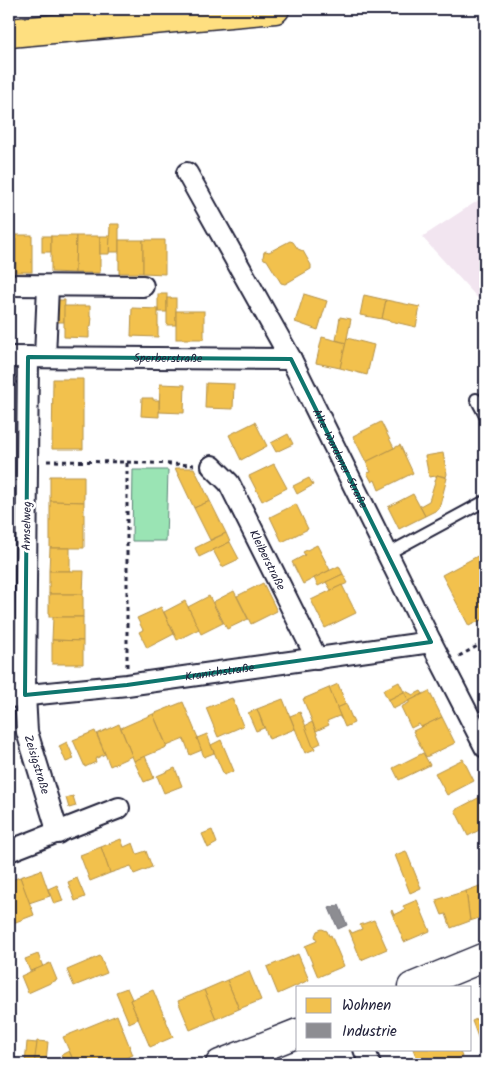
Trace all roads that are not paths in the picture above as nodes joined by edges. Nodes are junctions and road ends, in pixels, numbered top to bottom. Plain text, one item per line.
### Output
1 (275, 9) edge
2 (9, 33) edge
3 (187, 173) dead end
4 (9, 285) edge
5 (48, 286) junction
6 (142, 286) dead end
7 (28, 357) edge
8 (291, 359) junction
9 (476, 398) dead end
10 (485, 416) edge
11 (212, 466) road end
12 (485, 501) edge
13 (387, 554) junction
14 (431, 642) junction
15 (317, 659) junction
16 (17, 696) edge
17 (485, 748) edge
18 (119, 808) dead end
19 (58, 832) junction
20 (9, 851) edge
21 (485, 957) edge
22 (414, 986) edge
23 (296, 1034) edge
24 (364, 1050) edge
25 (220, 1064) edge
26 (370, 1064) edge

1 - 2 highway
3 - 8 street, Alte Wardener Straße
4 - 5 street
5 - 6 street
5 - 7 street
7 - 8 street, Sperberstraße
7 - 16 street, Amselweg
8 - 13 street, Alte Wardener Straße
9 - 10 lane
11 - 15 street, Kleiberstraße
12 - 13 lane
13 - 14 street, Alte Wardener Straße
14 - 15 street, Kranichstraße
14 - 17 street, Alte Wardener Straße
15 - 16 street, Kranichstraße
16 - 19 street, Zeisigstraße
18 - 19 street
19 - 20 street
21 - 22 main road
23 - 25 main road
24 - 26 street

